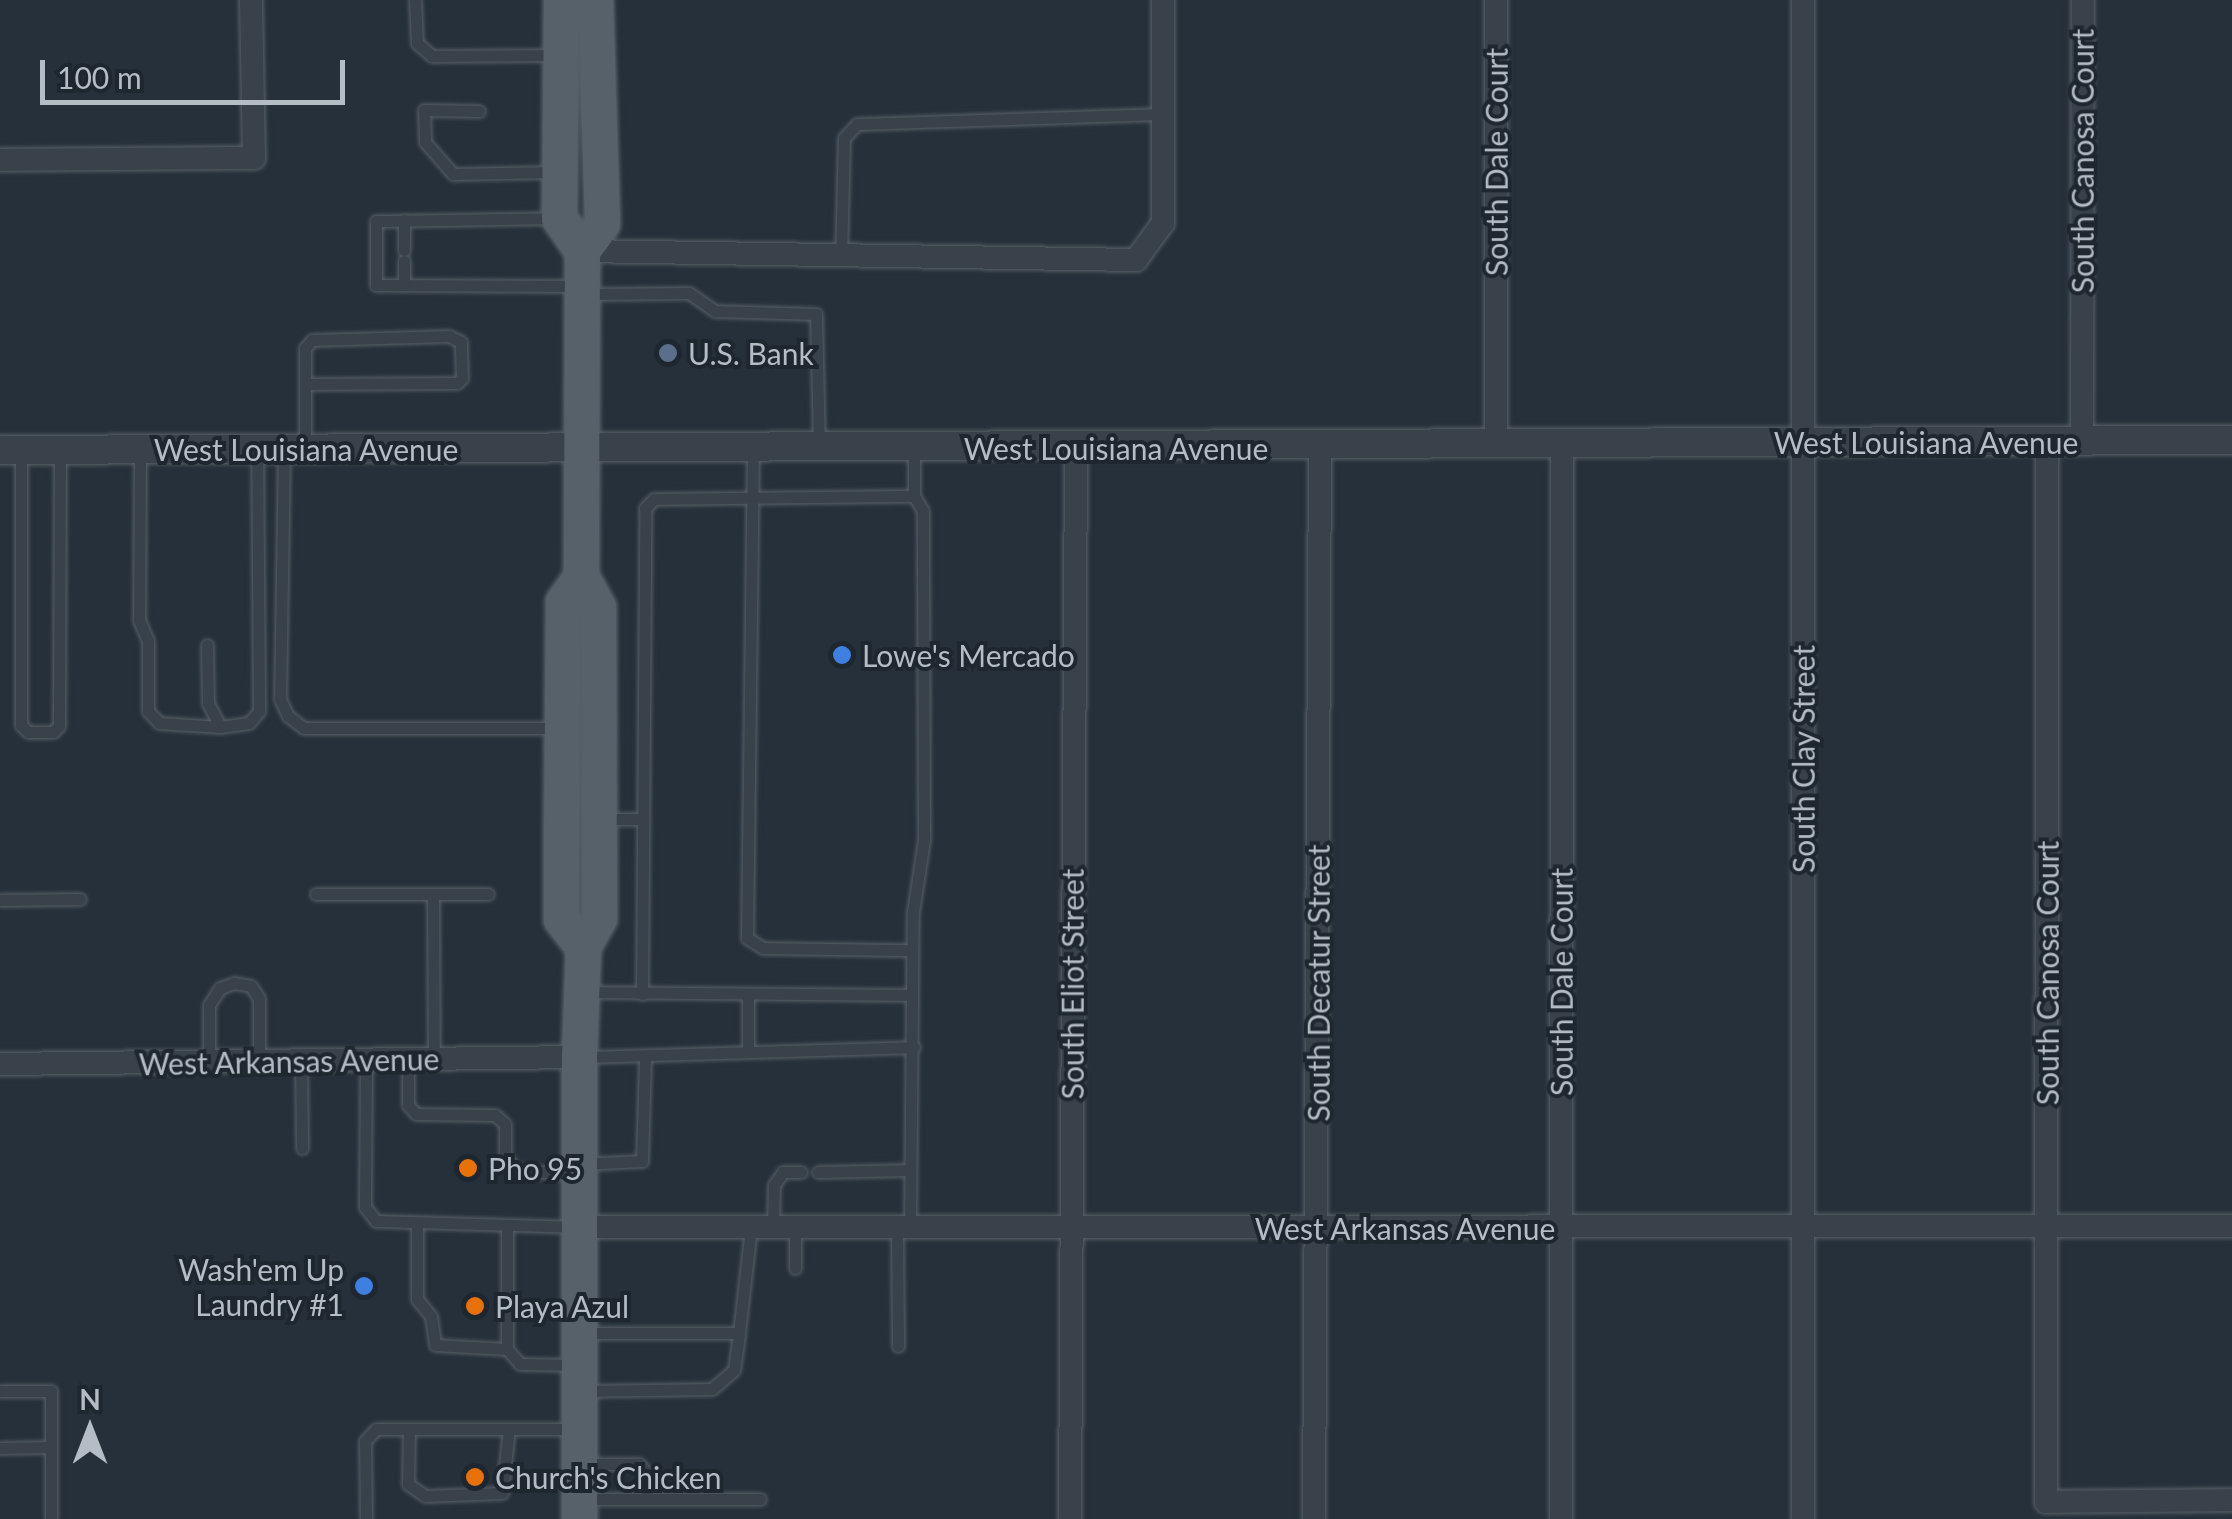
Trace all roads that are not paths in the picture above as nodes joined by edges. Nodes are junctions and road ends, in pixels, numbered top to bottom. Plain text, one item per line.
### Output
1 (251, 0) edge
2 (415, 0) edge
3 (561, 0) edge
4 (595, 0) edge
5 (1163, 0) edge
6 (1496, 0) edge
7 (1802, 0) edge
8 (2083, 0) edge
9 (560, 55) junction
10 (479, 111) dead end
11 (1164, 114) junction
12 (0, 160) edge
13 (560, 172) junction
14 (559, 218) junction
15 (404, 220) junction
16 (582, 251) junction
17 (842, 259) junction
18 (404, 285) junction
19 (583, 290) junction
20 (305, 384) junction
21 (2232, 440) edge
22 (1802, 442) junction
23 (2082, 442) junction
24 (1496, 444) junction
25 (2047, 444) junction
26 (1562, 446) junction
27 (1320, 447) junction
28 (583, 448) junction
29 (753, 448) junction
30 (819, 448) junction
31 (914, 448) junction
32 (1076, 448) junction
33 (140, 449) junction
34 (282, 449) junction
35 (11, 450) edge
36 (60, 450) junction
37 (914, 496) junction
38 (753, 498) junction
39 (581, 576) junction
40 (207, 645) dead end
41 (220, 727) junction
42 (562, 728) junction
43 (642, 819) junction
44 (598, 820) junction
45 (316, 894) dead end
46 (433, 894) junction
47 (488, 894) dead end
48 (80, 899) dead end
49 (0, 900) edge
50 (583, 947) junction
51 (912, 950) junction
52 (582, 992) junction
53 (642, 994) junction
54 (748, 994) junction
55 (912, 995) junction
56 (914, 1047) junction
57 (748, 1049) junction
58 (646, 1056) junction
59 (579, 1057) junction
60 (434, 1059) junction
61 (302, 1060) junction
62 (366, 1060) junction
63 (408, 1060) junction
64 (259, 1061) junction
65 (209, 1062) junction
66 (0, 1064) edge
67 (302, 1148) dead end
68 (578, 1169) junction
69 (910, 1170) junction
70 (801, 1172) dead end
71 (818, 1172) dead end
72 (417, 1224) junction
73 (507, 1224) junction
74 (1803, 1224) junction
75 (2047, 1224) junction
76 (2232, 1226) edge
77 (578, 1227) junction
78 (773, 1228) junction
79 (903, 1228) junction
80 (1070, 1228) junction
81 (1317, 1228) junction
82 (1560, 1228) junction
83 (795, 1268) dead end
84 (738, 1333) junction
85 (898, 1346) dead end
86 (507, 1350) junction
87 (578, 1363) junction
88 (0, 1391) edge
89 (409, 1429) junction
90 (509, 1429) junction
91 (578, 1429) junction
92 (51, 1447) junction
93 (0, 1448) edge
94 (579, 1494) edge
95 (647, 1499) junction
96 (760, 1499) dead end
97 (2232, 1500) edge
98 (51, 1519) edge
99 (366, 1519) edge
100 (1070, 1519) edge
101 (1314, 1519) edge
102 (1561, 1519) edge
103 (1803, 1519) edge

1 - 12 street
2 - 9 lane
3 - 9 main road
4 - 16 main road
5 - 11 street
6 - 24 street, South Dale Court
7 - 22 street, South Clay Street
8 - 23 street, South Canosa Court
9 - 13 main road
10 - 13 lane
11 - 17 lane
11 - 17 street
13 - 14 main road
14 - 15 lane
14 - 16 main road
15 - 18 lane
15 - 18 lane
16 - 17 street
16 - 19 main road
18 - 19 lane
19 - 28 main road
19 - 30 lane
20 - 20 lane
20 - 34 lane
21 - 23 street, West Louisiana Avenue
22 - 25 street, West Louisiana Avenue
22 - 26 street, West Louisiana Avenue
22 - 74 street, South Clay Street
23 - 25 street, West Louisiana Avenue
24 - 26 street, West Louisiana Avenue
24 - 27 street, West Louisiana Avenue
25 - 75 street, South Canosa Court
26 - 82 street, South Dale Court
27 - 32 street, West Louisiana Avenue
27 - 81 street, South Decatur Street
28 - 29 street, West Louisiana Avenue
28 - 34 street, West Louisiana Avenue
28 - 39 main road
29 - 30 street, West Louisiana Avenue
29 - 38 lane
30 - 31 street, West Louisiana Avenue
31 - 32 street, West Louisiana Avenue
31 - 37 lane
32 - 80 street, South Eliot Street
33 - 34 street, West Louisiana Avenue
33 - 36 street, West Louisiana Avenue
33 - 41 lane
34 - 41 lane
34 - 42 lane
35 - 36 street, West Louisiana Avenue
35 - 36 lane
37 - 38 lane
37 - 51 lane
38 - 43 lane
38 - 51 lane
39 - 42 main road
39 - 44 main road
40 - 41 lane
42 - 50 main road
43 - 44 lane
43 - 53 lane
44 - 50 main road
45 - 46 lane
46 - 47 lane
46 - 60 lane
48 - 49 lane
50 - 52 main road
51 - 55 lane
52 - 53 lane
52 - 59 main road
53 - 54 lane
54 - 55 lane
54 - 57 lane
55 - 56 lane
56 - 57 lane
56 - 69 lane
57 - 58 lane
58 - 59 lane
58 - 68 lane
59 - 60 street, West Arkansas Avenue
59 - 68 main road
60 - 63 street, West Arkansas Avenue
61 - 62 street, West Arkansas Avenue
61 - 64 street, West Arkansas Avenue
61 - 67 lane
62 - 63 street, West Arkansas Avenue
62 - 72 lane
63 - 68 lane
64 - 65 street, West Arkansas Avenue
64 - 65 lane
65 - 66 street, West Arkansas Avenue
68 - 77 main road
69 - 71 lane
69 - 79 lane
70 - 78 lane
72 - 73 lane
72 - 86 lane
73 - 77 lane
73 - 86 lane
74 - 75 street, West Arkansas Avenue
74 - 82 street, West Arkansas Avenue
74 - 103 street, South Clay Street
75 - 76 street, West Arkansas Avenue
75 - 97 street, South Canosa Court
77 - 78 street, West Arkansas Avenue
77 - 87 main road
78 - 79 street, West Arkansas Avenue
78 - 83 lane
78 - 84 lane
79 - 80 street, West Arkansas Avenue
79 - 85 lane
80 - 81 street, West Arkansas Avenue
80 - 100 street, South Eliot Street
81 - 82 street, West Arkansas Avenue
81 - 101 street, South Decatur Street
82 - 102 street, South Dale Court
84 - 87 lane
84 - 87 lane
86 - 87 lane
87 - 91 main road
88 - 92 lane
89 - 90 lane
89 - 90 lane
89 - 99 lane
90 - 91 lane
91 - 94 main road
92 - 93 lane
92 - 98 lane
94 - 95 lane
94 - 95 lane
95 - 96 lane

